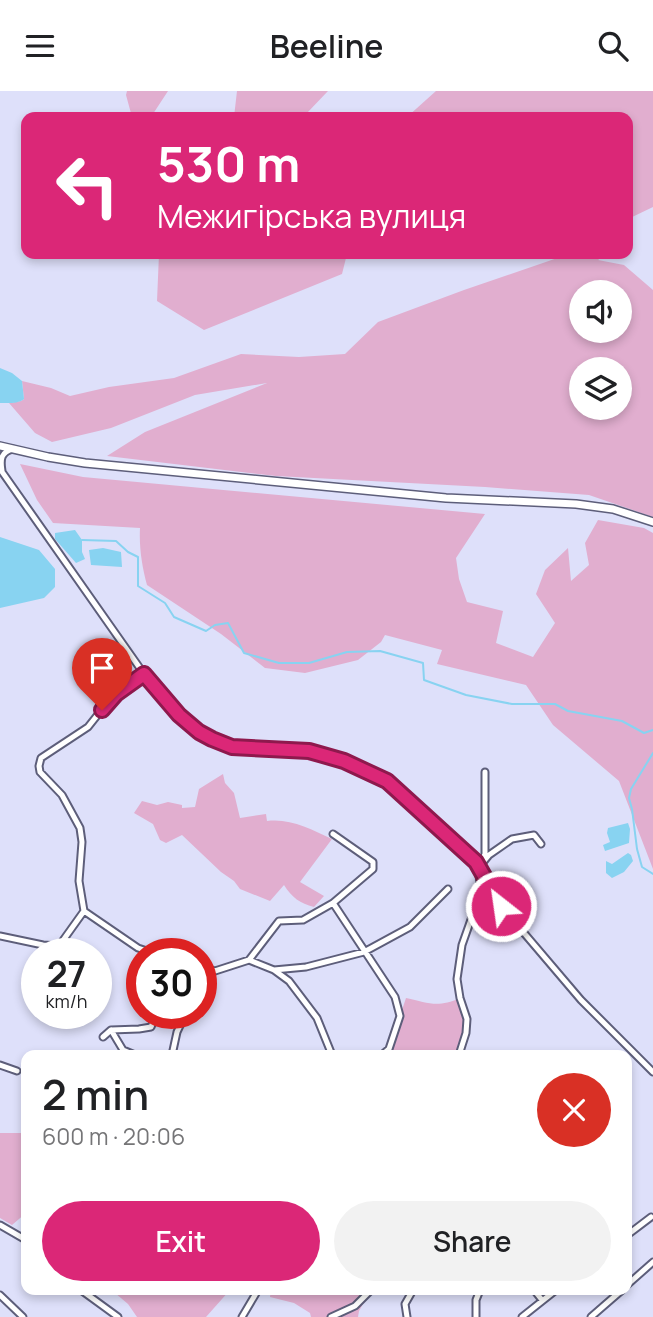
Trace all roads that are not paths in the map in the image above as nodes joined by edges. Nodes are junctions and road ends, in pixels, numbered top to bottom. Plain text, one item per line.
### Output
1 (0, 446) edge
2 (13, 449) junction
3 (1, 472) edge
4 (653, 522) edge
5 (144, 674) junction
6 (485, 772) dead end
7 (333, 834) dead end
8 (541, 844) dead end
9 (479, 868) junction
10 (448, 889) dead end
11 (333, 903) junction
12 (84, 911) junction
13 (0, 936) edge
14 (126, 940) edge
15 (364, 952) junction
16 (249, 960) junction
17 (217, 970) edge
18 (274, 970) junction
19 (139, 1029) edge
20 (178, 1029) edge
21 (111, 1030) junction
22 (103, 1037) dead end
23 (121, 1050) edge
24 (173, 1050) edge
25 (330, 1050) edge
26 (388, 1050) edge
27 (461, 1050) edge
28 (631, 1050) edge
29 (632, 1051) edge
30 (0, 1065) edge
31 (17, 1071) dead end
32 (653, 1072) edge
33 (651, 1217) dead end
34 (0, 1225) edge
35 (632, 1231) edge
36 (21, 1237) edge
37 (653, 1262) edge
38 (632, 1281) edge
39 (0, 1295) edge
40 (87, 1295) edge
41 (255, 1295) edge
42 (366, 1295) edge
43 (410, 1295) edge
44 (478, 1295) edge
45 (538, 1295) edge
46 (549, 1295) edge
47 (616, 1295) edge
48 (542, 1300) junction
49 (114, 1316) edge
50 (23, 1317) edge
51 (242, 1317) edge
52 (331, 1317) edge
53 (407, 1317) edge
54 (477, 1317) edge
55 (522, 1317) edge
56 (591, 1317) edge

1 - 2 main road
2 - 3 street
2 - 4 main road
3 - 5 street
5 - 9 street
5 - 12 street
6 - 9 street
7 - 11 street
8 - 9 street
9 - 27 street
9 - 28 street
10 - 15 street
11 - 15 street
11 - 16 street
12 - 13 street
12 - 14 street
15 - 18 street
15 - 26 street
16 - 17 street
16 - 18 street
18 - 25 street
19 - 21 street
20 - 24 street
21 - 22 street
21 - 23 street
29 - 32 street
30 - 31 street
33 - 35 street
34 - 36 street
37 - 38 street
39 - 50 street
40 - 49 street
41 - 51 street
42 - 52 street
43 - 53 street
44 - 54 street
45 - 48 street
46 - 48 street
47 - 56 street
48 - 55 street

